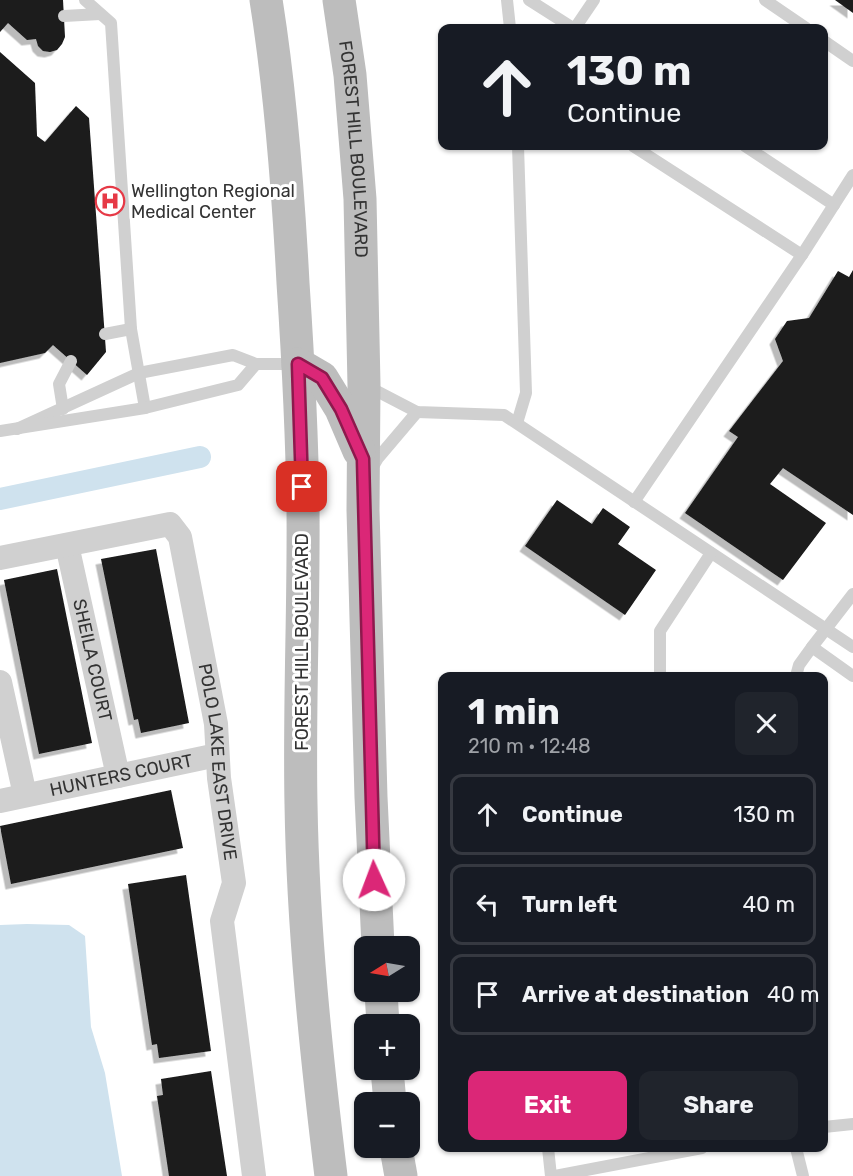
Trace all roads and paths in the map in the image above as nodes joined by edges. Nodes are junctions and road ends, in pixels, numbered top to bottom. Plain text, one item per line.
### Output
1 (85, 0) edge
2 (266, 0) edge
3 (339, 0) edge
4 (507, 0) edge
5 (529, 0) edge
6 (594, 0) edge
7 (765, 0) edge
8 (100, 14) junction
9 (64, 16) dead end
10 (510, 24) edge
11 (568, 24) edge
12 (577, 24) edge
13 (800, 24) edge
14 (828, 43) edge
15 (853, 61) edge
16 (518, 150) edge
17 (639, 150) edge
18 (751, 150) edge
19 (853, 175) edge
20 (834, 205) junction
21 (802, 255) junction
22 (131, 329) junction
23 (105, 334) dead end
24 (71, 361) dead end
25 (256, 363) junction
26 (298, 364) junction
27 (139, 373) junction
28 (364, 385) junction
29 (145, 408) junction
30 (63, 410) junction
31 (417, 412) junction
32 (517, 423) junction
33 (17, 429) junction
34 (0, 431) edge
35 (363, 471) junction
36 (634, 502) junction
37 (67, 545) junction
38 (711, 553) junction
39 (0, 558) edge
40 (853, 594) edge
41 (826, 629) junction
42 (812, 647) junction
43 (853, 647) edge
44 (660, 672) edge
45 (797, 672) edge
46 (853, 676) edge
47 (0, 682) edge
48 (217, 755) junction
49 (118, 776) junction
50 (25, 795) junction
51 (0, 801) edge
52 (378, 936) edge
53 (853, 1124) edge
54 (828, 1127) edge
55 (549, 1152) edge
56 (681, 1152) edge
57 (797, 1152) edge
58 (398, 1158) edge
59 (254, 1176) edge
60 (331, 1176) edge
61 (401, 1176) edge
62 (553, 1176) edge
63 (803, 1176) edge

1 - 8 lane
2 - 26 main road, FOREST HILL BOULEVARD
3 - 28 main road, FOREST HILL BOULEVARD
4 - 10 lane
5 - 11 lane
6 - 12 lane
7 - 13 lane
8 - 9 lane
8 - 22 lane
14 - 15 lane
16 - 32 lane
17 - 21 lane
18 - 20 lane
19 - 20 lane
20 - 21 lane
21 - 36 lane
22 - 23 lane
22 - 27 lane
24 - 30 lane
25 - 26 lane
25 - 27 lane
25 - 29 lane
26 - 35 main road
26 - 60 main road, FOREST HILL BOULEVARD
27 - 29 lane
27 - 30 lane
28 - 31 lane
28 - 35 main road, FOREST HILL BOULEVARD
29 - 33 lane
30 - 33 lane
31 - 32 lane
31 - 35 lane
32 - 36 lane
33 - 34 lane
35 - 52 main road, FOREST HILL BOULEVARD
36 - 38 lane
37 - 39 street, POLO LAKE EAST DRIVE
37 - 48 street, POLO LAKE EAST DRIVE
37 - 49 street, SHEILA COURT
38 - 41 lane
38 - 44 lane
40 - 41 lane
41 - 42 lane
41 - 43 lane
42 - 45 lane
42 - 46 lane
47 - 50 street, HUNTERS COURT
48 - 49 street, HUNTERS COURT
48 - 59 street, POLO LAKE EAST DRIVE
49 - 50 street, HUNTERS COURT
50 - 51 street, HUNTERS COURT
53 - 54 lane
55 - 62 lane
56 - 62 lane
57 - 63 lane
58 - 61 main road

